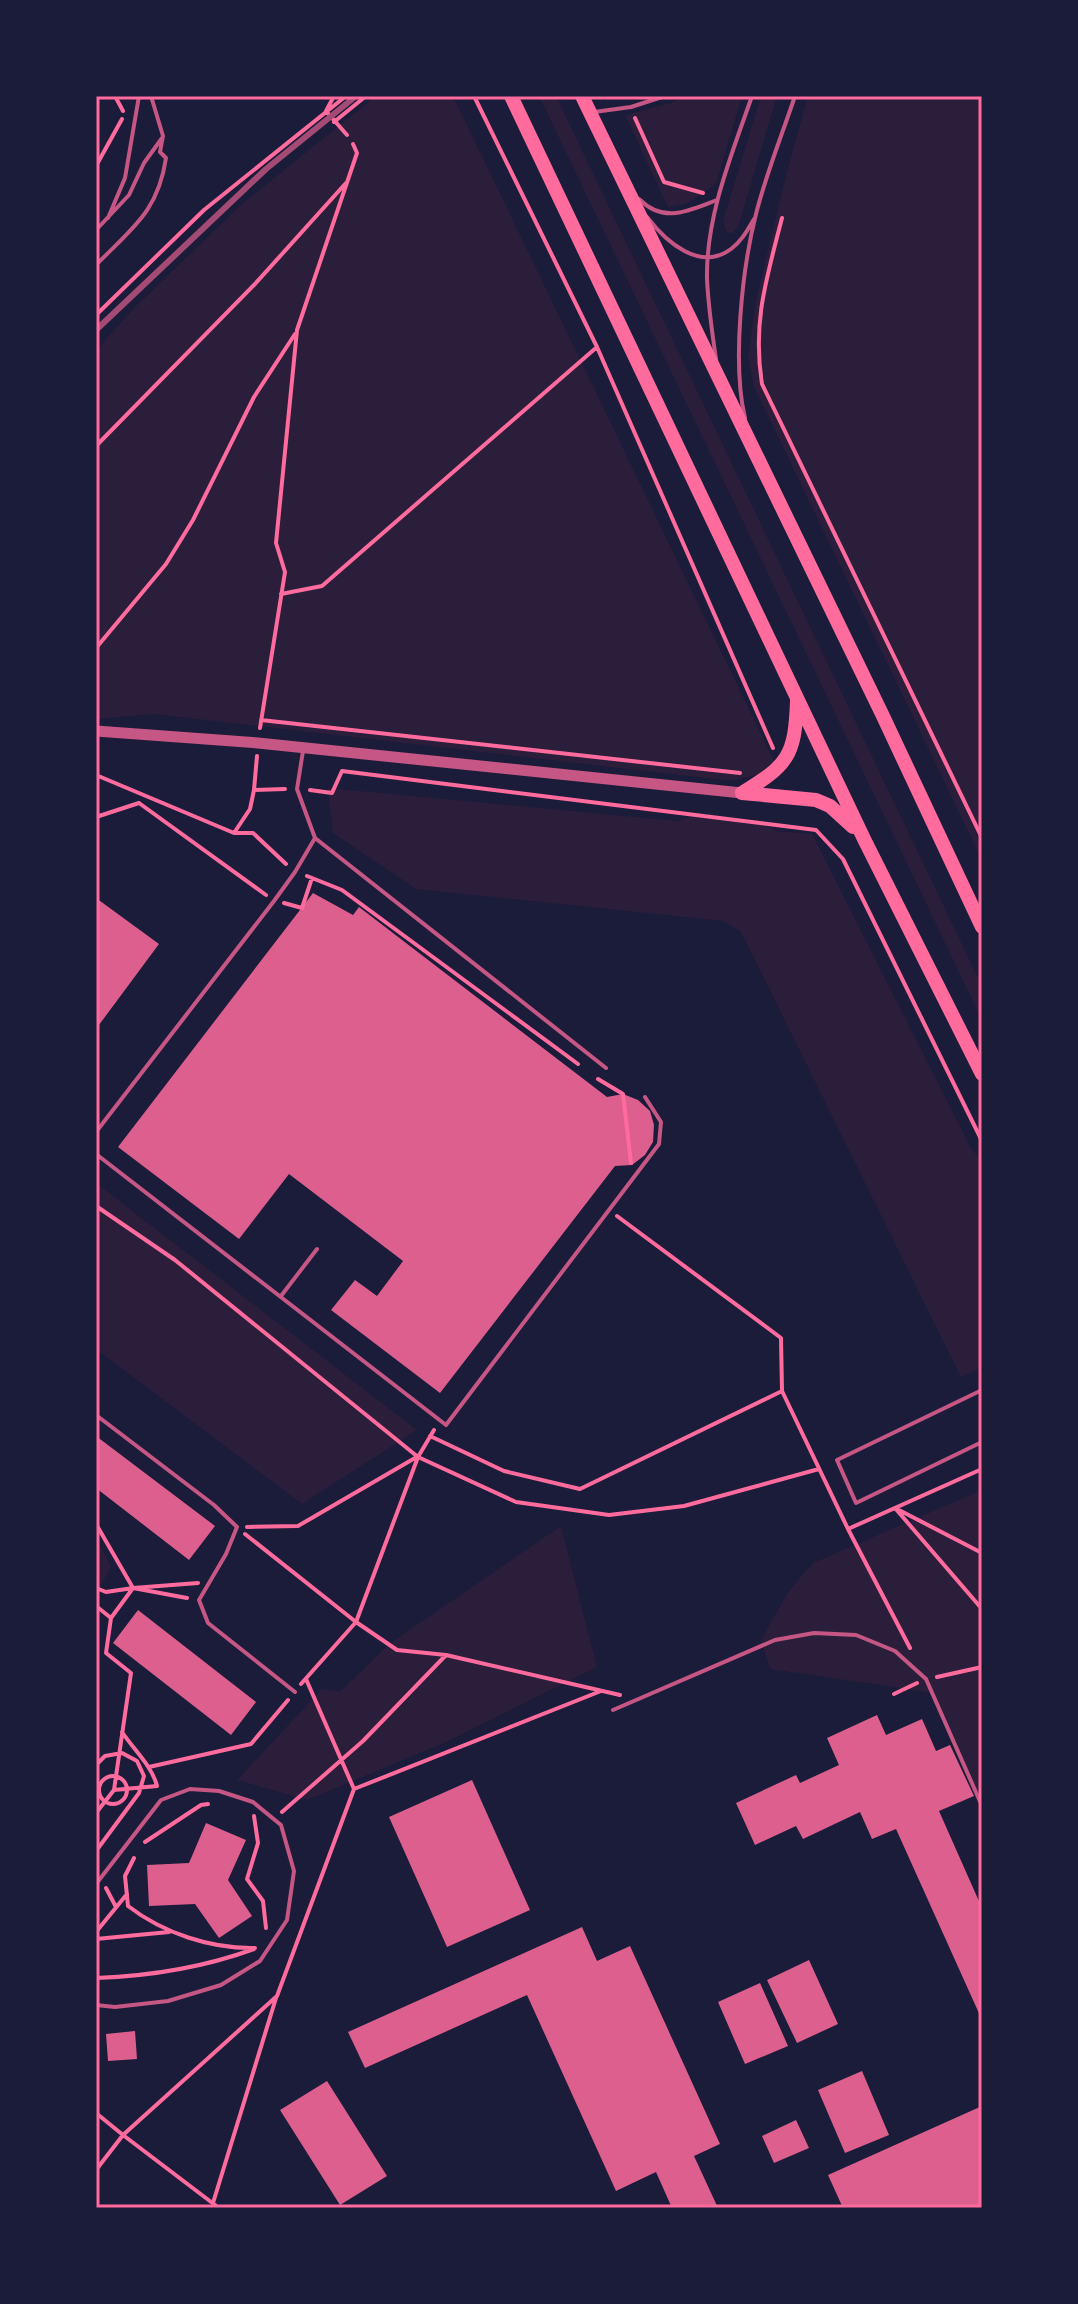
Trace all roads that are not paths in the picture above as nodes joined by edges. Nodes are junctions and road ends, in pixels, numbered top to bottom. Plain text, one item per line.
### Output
1 (139, 96) edge
2 (151, 96) edge
3 (511, 96) edge
4 (582, 96) edge
5 (665, 96) edge
6 (752, 96) edge
7 (795, 96) edge
8 (589, 113) junction
9 (163, 136) junction
10 (623, 185) junction
11 (715, 198) junction
12 (755, 217) junction
13 (108, 218) junction
14 (96, 230) edge
15 (708, 258) junction
16 (96, 265) edge
17 (721, 386) junction
18 (754, 451) junction
19 (797, 697) junction
20 (96, 731) edge
21 (303, 749) junction
22 (742, 793) junction
23 (315, 838) junction
24 (864, 839) junction
25 (982, 927) edge
26 (606, 1068) dead end
27 (982, 1074) edge
28 (645, 1097) dead end
29 (96, 1132) edge
30 (96, 1154) edge
31 (317, 1249) dead end
32 (281, 1296) junction
33 (982, 1390) edge
34 (96, 1415) edge
35 (982, 1442) edge
36 (295, 1692) road end
37 (613, 1710) dead end
38 (982, 1806) edge
39 (96, 1884) edge
40 (96, 2005) edge

1 - 13 lane
2 - 9 lane
3 - 19 highway
4 - 8 highway
5 - 8 lane
6 - 11 lane
7 - 12 lane
8 - 10 highway
9 - 13 lane
9 - 16 lane
10 - 11 lane
10 - 15 lane
10 - 17 highway
11 - 15 lane
12 - 15 lane
12 - 18 lane
13 - 14 lane
15 - 17 lane
17 - 18 highway
18 - 25 highway
19 - 22 highway
19 - 24 highway
20 - 21 street
21 - 22 street
21 - 23 lane
22 - 24 highway
23 - 26 lane
23 - 29 lane
24 - 27 highway
28 - 32 lane
30 - 32 lane
31 - 32 lane
33 - 35 lane
34 - 36 lane
37 - 38 lane
39 - 40 lane

